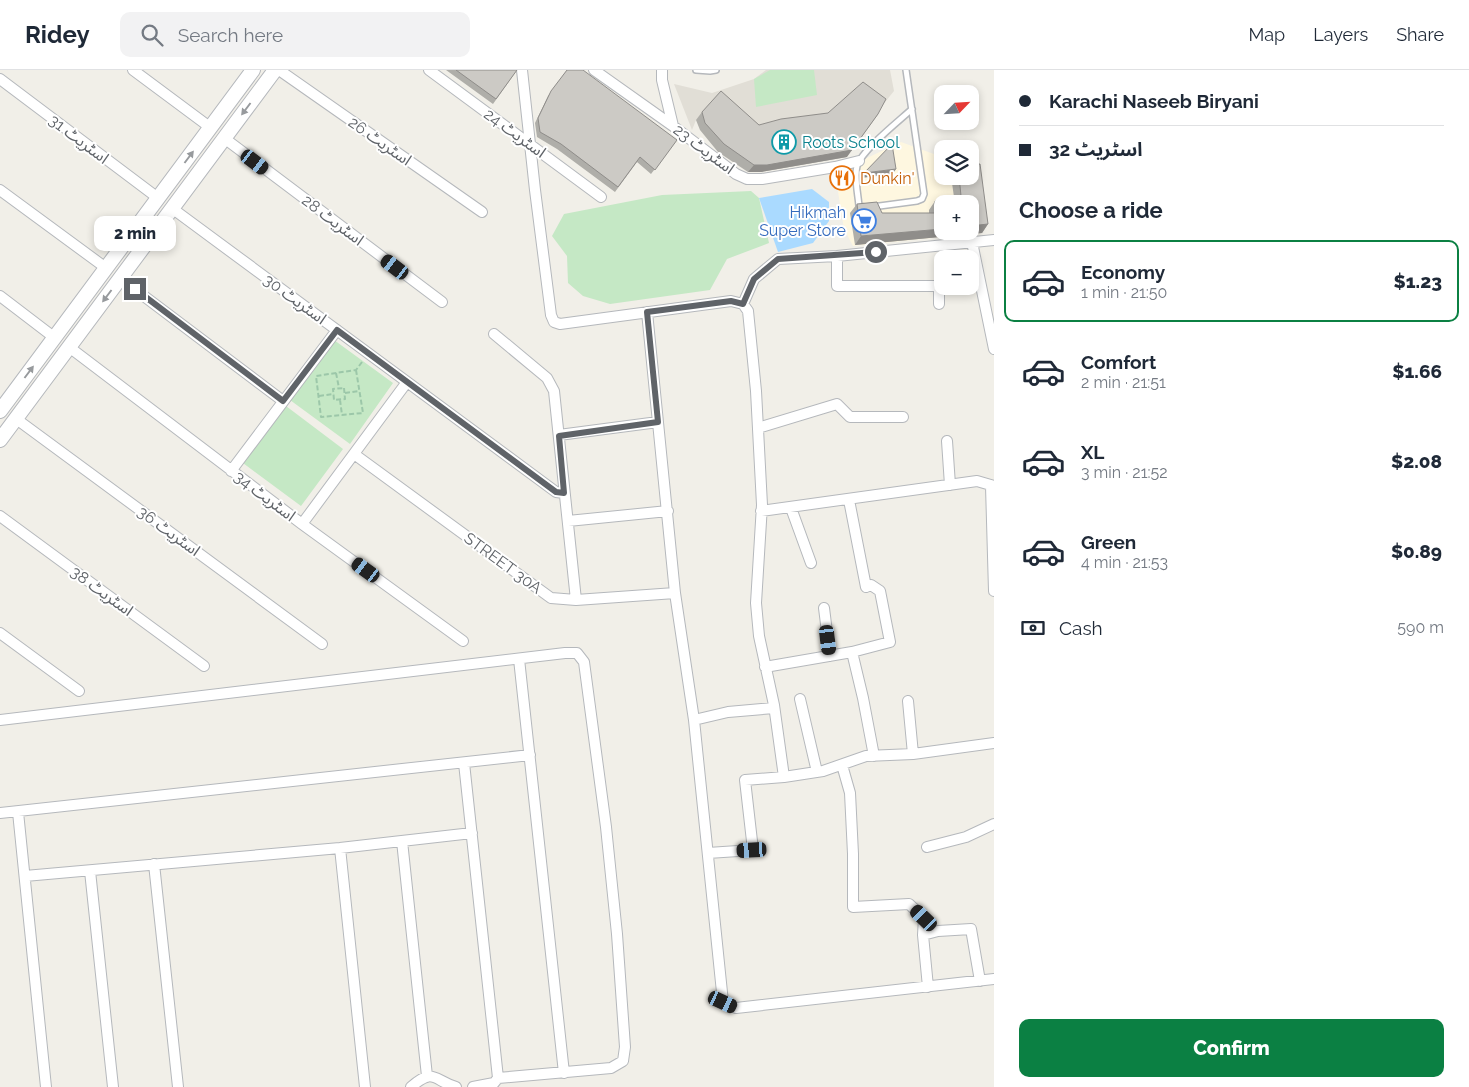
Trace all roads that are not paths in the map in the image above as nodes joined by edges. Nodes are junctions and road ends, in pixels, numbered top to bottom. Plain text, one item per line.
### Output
1 (133, 70) edge
2 (253, 70) edge
3 (277, 70) edge
4 (429, 70) edge
5 (522, 70) edge
6 (594, 70) edge
7 (662, 70) edge
8 (696, 70) edge
9 (716, 70) edge
10 (906, 70) edge
11 (0, 80) edge
12 (912, 109) junction
13 (674, 126) junction
14 (211, 128) junction
15 (224, 138) junction
16 (530, 144) junction
17 (859, 161) junction
18 (174, 177) junction
19 (188, 188) junction
20 (0, 190) edge
21 (601, 197) dead end
22 (158, 198) junction
23 (172, 209) junction
24 (482, 212) dead end
25 (994, 240) edge
26 (972, 242) junction
27 (837, 256) junction
28 (106, 268) junction
29 (120, 278) junction
30 (0, 296) edge
31 (442, 302) dead end
32 (743, 304) junction
33 (939, 304) dead end
34 (647, 312) junction
35 (337, 330) junction
36 (494, 334) dead end
37 (55, 338) junction
38 (69, 347) junction
39 (994, 348) edge
40 (407, 382) junction
41 (283, 401) junction
42 (0, 410) edge
43 (903, 417) dead end
44 (15, 418) junction
45 (658, 422) junction
46 (758, 428) junction
47 (559, 436) junction
48 (0, 440) edge
49 (947, 440) dead end
50 (354, 454) junction
51 (231, 471) junction
52 (950, 485) junction
53 (992, 486) edge
54 (564, 493) junction
55 (849, 500) junction
56 (791, 508) junction
57 (668, 511) junction
58 (761, 511) junction
59 (0, 516) edge
60 (568, 521) junction
61 (302, 524) junction
62 (811, 563) dead end
63 (994, 591) edge
64 (676, 593) junction
65 (576, 600) junction
66 (824, 608) dead end
67 (0, 633) edge
68 (463, 641) dead end
69 (322, 644) dead end
70 (852, 652) junction
71 (830, 656) junction
72 (519, 659) junction
73 (204, 666) dead end
74 (765, 667) junction
75 (79, 691) dead end
76 (800, 699) dead end
77 (908, 701) dead end
78 (774, 708) junction
79 (0, 720) edge
80 (694, 720) junction
81 (994, 743) edge
82 (913, 754) junction
83 (530, 755) junction
84 (874, 756) junction
85 (464, 763) junction
86 (842, 765) junction
87 (818, 772) junction
88 (784, 777) junction
89 (18, 812) junction
90 (0, 813) edge
91 (994, 824) edge
92 (472, 833) junction
93 (402, 840) junction
94 (927, 847) dead end
95 (340, 848) junction
96 (708, 853) junction
97 (154, 864) junction
98 (90, 871) junction
99 (25, 876) junction
100 (923, 935) junction
101 (994, 979) edge
102 (980, 981) junction
103 (928, 987) junction
104 (564, 1073) junction
105 (427, 1076) junction
106 (498, 1078) junction
107 (46, 1087) edge
108 (113, 1087) edge
109 (178, 1087) edge
110 (365, 1087) edge
111 (411, 1087) edge
112 (456, 1087) edge
113 (473, 1087) edge

1 - 14 street
2 - 14 street
3 -> 15 street
3 - 24 street, اسٹریٹ 26
4 - 16 street, اسٹریٹ 24
5 - 16 street
6 - 13 street, اسٹریٹ 23
7 - 13 street
8 - 9 lane
10 - 12 lane
11 - 22 street, اسٹریٹ 31
12 - 17 lane
12 - 17 lane
13 - 17 street, اسٹریٹ 23
18 -> 14 street
15 - 19 street
15 - 31 street, اسٹریٹ 28
16 - 21 street, اسٹریٹ 24
16 - 34 street
18 - 19 street
18 - 22 street
19 - 23 street
20 - 28 street
22 - 28 street
23 - 29 street
23 - 35 street, اسٹریٹ 30
25 - 26 street
26 - 27 street
26 - 39 street
27 - 32 street
27 - 33 street
28 - 37 street
29 -> 38 street
29 - 41 street
30 - 37 street
32 - 34 street
32 - 46 street
34 - 45 street
35 - 40 street, اسٹریٹ 30
35 - 41 street
36 - 47 street
42 -> 37 street
38 - 44 street
38 - 51 street, اسٹریٹ 34
40 - 50 street
40 - 54 street, اسٹریٹ 30
41 - 51 street
43 - 46 street
44 - 48 street
44 - 69 street, اسٹریٹ 36
45 - 47 street
45 - 57 street
46 - 58 street
47 - 54 street
49 - 52 street
50 - 61 street
50 - 65 street, STREET 30A
51 - 61 street, اسٹریٹ 34
52 - 53 street
52 - 55 street
53 - 63 street
54 - 60 street
55 - 56 street
55 - 70 street
56 - 58 street
56 - 62 street
57 - 60 street
57 - 64 street
58 - 74 street
59 - 73 street, اسٹریٹ 38
60 - 65 street
61 - 68 street, اسٹریٹ 34
64 - 65 street, STREET 30A
64 - 80 street
66 - 71 street
67 - 75 street
70 - 71 street
70 - 84 street
71 - 74 street
72 - 79 street
72 - 83 street
72 - 104 street
74 - 78 street
76 - 87 street
77 - 82 street
78 - 80 street
78 - 88 street
80 - 96 street
81 - 82 street
82 - 84 street
83 - 85 street
83 - 104 street
84 - 86 street
85 - 89 street
85 - 92 street
86 - 87 street
86 - 100 street
87 - 88 street
88 - 96 street
89 - 90 street
89 - 99 street
91 - 94 street
92 - 93 street
92 - 106 street
93 - 95 street
93 - 105 street
95 - 97 street
95 - 110 street
96 - 103 street
97 - 98 street
97 - 109 street
98 - 99 street
98 - 108 street
99 - 107 street
100 - 102 street
100 - 103 street
101 - 102 street
102 - 103 street
104 - 106 street
105 - 111 street
105 - 112 street
106 - 113 street

